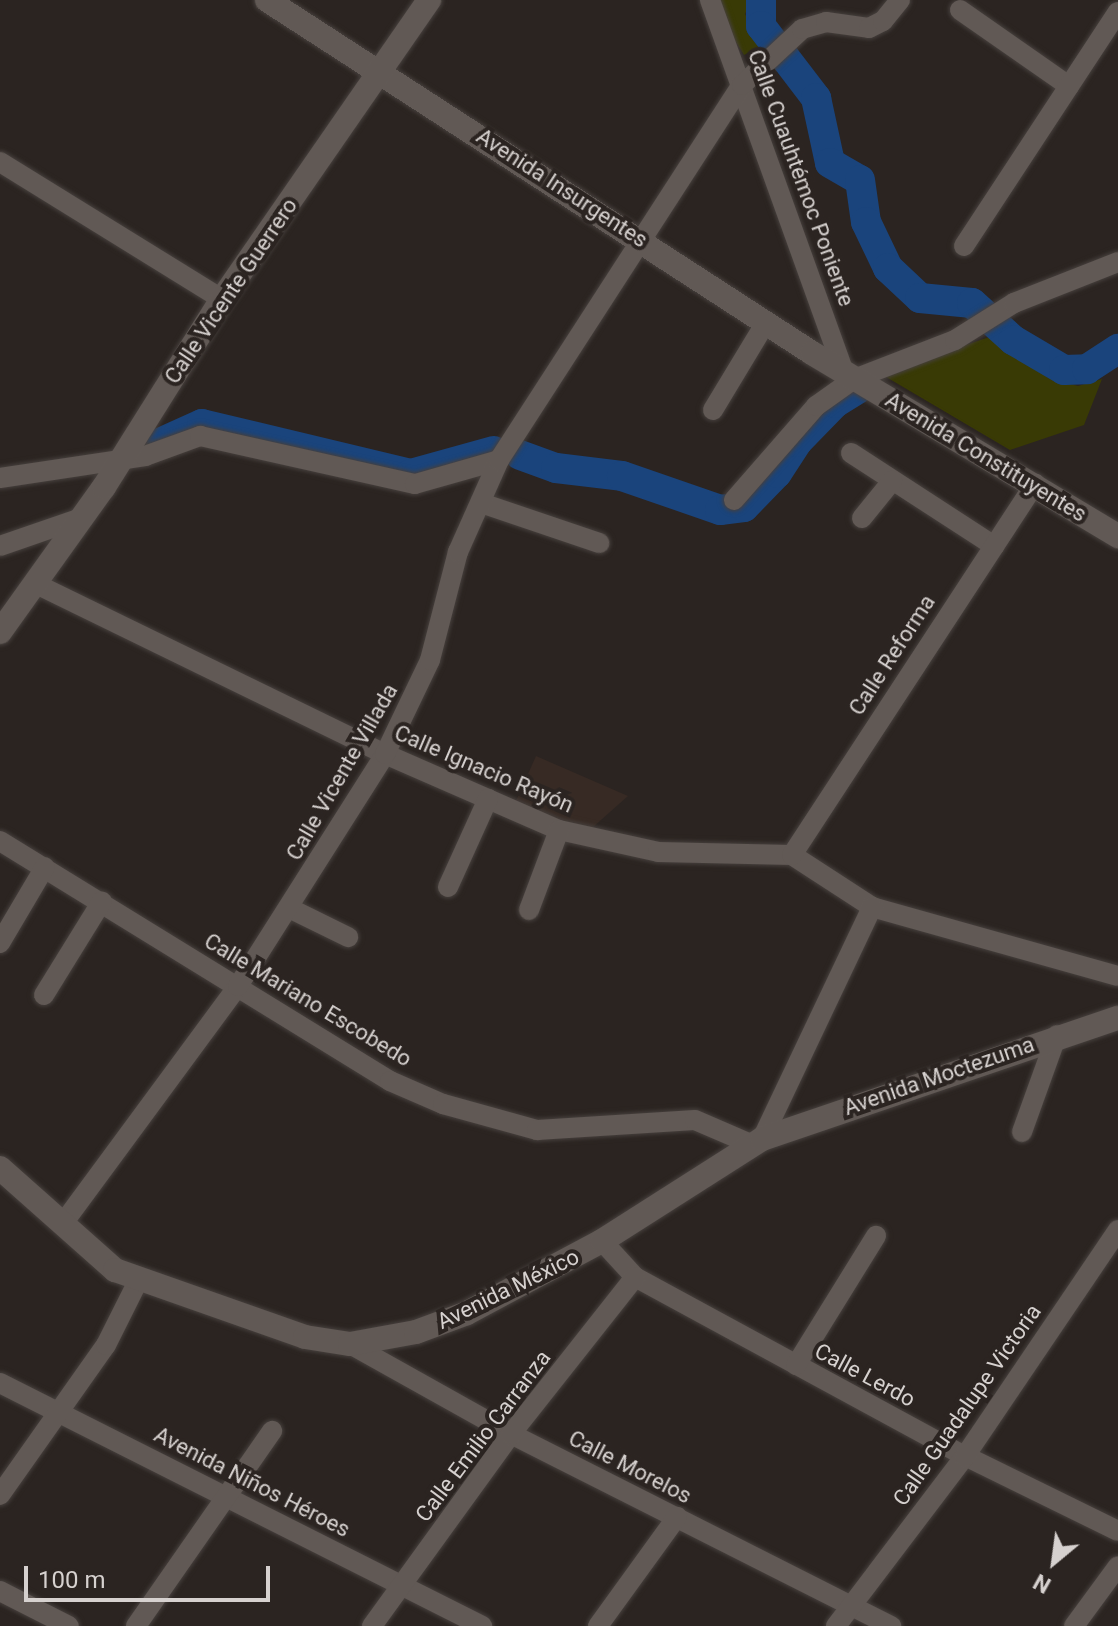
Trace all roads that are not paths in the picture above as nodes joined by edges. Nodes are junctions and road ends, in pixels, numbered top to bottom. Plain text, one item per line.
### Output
1 (267, 0) edge
2 (429, 0) edge
3 (710, 0) edge
4 (900, 0) edge
5 (960, 10) dead end
6 (1118, 12) edge
7 (381, 72) junction
8 (742, 85) junction
9 (1069, 86) junction
10 (0, 162) edge
11 (643, 239) junction
12 (964, 246) dead end
13 (1118, 262) edge
14 (222, 299) junction
15 (766, 322) junction
16 (849, 376) junction
17 (713, 410) dead end
18 (851, 453) dead end
19 (121, 459) junction
20 (499, 460) junction
21 (0, 478) edge
22 (892, 481) junction
23 (1035, 483) junction
24 (734, 500) dead end
25 (481, 503) junction
26 (81, 518) junction
27 (862, 518) dead end
28 (1118, 536) edge
29 (599, 543) dead end
30 (0, 546) edge
31 (994, 546) junction
32 (34, 583) junction
33 (0, 632) edge
34 (385, 754) junction
35 (488, 799) junction
36 (559, 830) junction
37 (0, 841) edge
38 (792, 855) junction
39 (45, 867) junction
40 (448, 887) dead end
41 (102, 901) junction
42 (872, 907) junction
43 (289, 908) junction
44 (529, 910) dead end
45 (348, 937) dead end
46 (0, 943) edge
47 (1118, 976) edge
48 (238, 986) junction
49 (44, 995) dead end
50 (1118, 1018) edge
51 (1057, 1035) junction
52 (1022, 1132) dead end
53 (758, 1142) junction
54 (0, 1168) edge
55 (64, 1222) junction
56 (1118, 1230) edge
57 (876, 1236) dead end
58 (602, 1241) junction
59 (635, 1277) junction
60 (138, 1281) junction
61 (350, 1344) junction
62 (796, 1365) junction
63 (0, 1383) edge
64 (61, 1413) junction
65 (272, 1431) dead end
66 (511, 1434) junction
67 (965, 1456) junction
68 (0, 1495) edge
69 (230, 1497) junction
70 (677, 1517) junction
71 (1118, 1531) edge
72 (1118, 1566) edge
73 (403, 1585) junction
74 (0, 1591) edge
75 (851, 1605) junction
76 (69, 1626) edge
77 (136, 1626) edge
78 (372, 1626) edge
79 (482, 1626) edge
80 (598, 1626) edge
81 (836, 1626) edge
82 (891, 1626) edge
83 (1074, 1626) edge

1 - 7 main road, Avenida Insurgentes
2 - 7 main road, Calle Vicente Guerrero
3 - 8 street, Calle Cuauhtémoc Poniente
4 - 8 street, Calle Vicente Villada
5 - 9 street
6 - 9 street
7 - 11 main road, Avenida Insurgentes
7 - 14 main road, Calle Vicente Guerrero
8 - 11 street, Calle Vicente Villada
8 - 16 street, Calle Cuauhtémoc Poniente
9 - 12 street
10 - 14 street
11 - 15 main road, Avenida Insurgentes
11 - 20 street, Calle Vicente Villada
13 - 16 street
14 - 19 main road, Calle Vicente Guerrero
15 - 16 main road, Avenida Insurgentes
15 - 17 street
16 - 23 main road, Avenida Constituyentes
16 - 24 street
18 - 22 street
19 - 20 street
19 - 21 street
19 - 26 main road, Calle Vicente Guerrero
20 - 25 street, Calle Vicente Villada
22 - 27 street
22 - 31 street
23 - 28 main road, Avenida Constituyentes
23 - 31 street, Calle Reforma
25 - 29 street
25 - 34 street, Calle Vicente Villada
26 - 30 street
26 - 32 main road, Calle Vicente Guerrero
31 - 38 street, Calle Reforma
32 - 33 main road, Calle Vicente Guerrero
32 - 34 street, Calle Ignacio Rayón
34 - 35 street, Calle Ignacio Rayón
34 - 43 street, Calle Vicente Villada
35 - 36 street, Calle Ignacio Rayón
35 - 40 street
36 - 38 street, Calle Ignacio Rayón
36 - 44 street
37 - 39 street, Calle Mariano Escobedo
38 - 42 street
39 - 41 street, Calle Mariano Escobedo
39 - 46 street
41 - 48 street, Calle Mariano Escobedo
41 - 49 street
42 - 47 street
42 - 53 street
43 - 45 street
43 - 48 street, Calle Vicente Villada
48 - 53 street, Calle Mariano Escobedo
48 - 55 street, Calle Vicente Villada
50 - 51 main road, Avenida Moctezuma
51 - 52 street
51 - 53 main road, Avenida Moctezuma
53 - 58 main road, Avenida México
54 - 55 main road
55 - 60 main road
56 - 67 street, Calle Guadalupe Victoria
57 - 62 street
58 - 59 street, Calle Lerdo
58 - 61 main road, Avenida México
59 - 62 street, Calle Lerdo
59 - 66 street, Calle Emilio Carranza
60 - 61 main road, Avenida México
60 - 64 street
61 - 66 street, Calle Morelos
62 - 67 street, Calle Lerdo
63 - 64 street, Avenida Niños Héroes
64 - 68 street
64 - 69 street, Avenida Niños Héroes
65 - 69 street
66 - 70 street, Calle Morelos
66 - 73 street, Calle Emilio Carranza
67 - 71 street, Calle Lerdo
67 - 75 street, Calle Guadalupe Victoria
69 - 73 street, Avenida Niños Héroes
69 - 77 street
70 - 75 street, Calle Morelos
70 - 80 street
72 - 83 street
73 - 78 street, Calle Emilio Carranza
73 - 79 street, Avenida Niños Héroes
74 - 76 street
75 - 81 street
75 - 82 street, Calle Morelos

